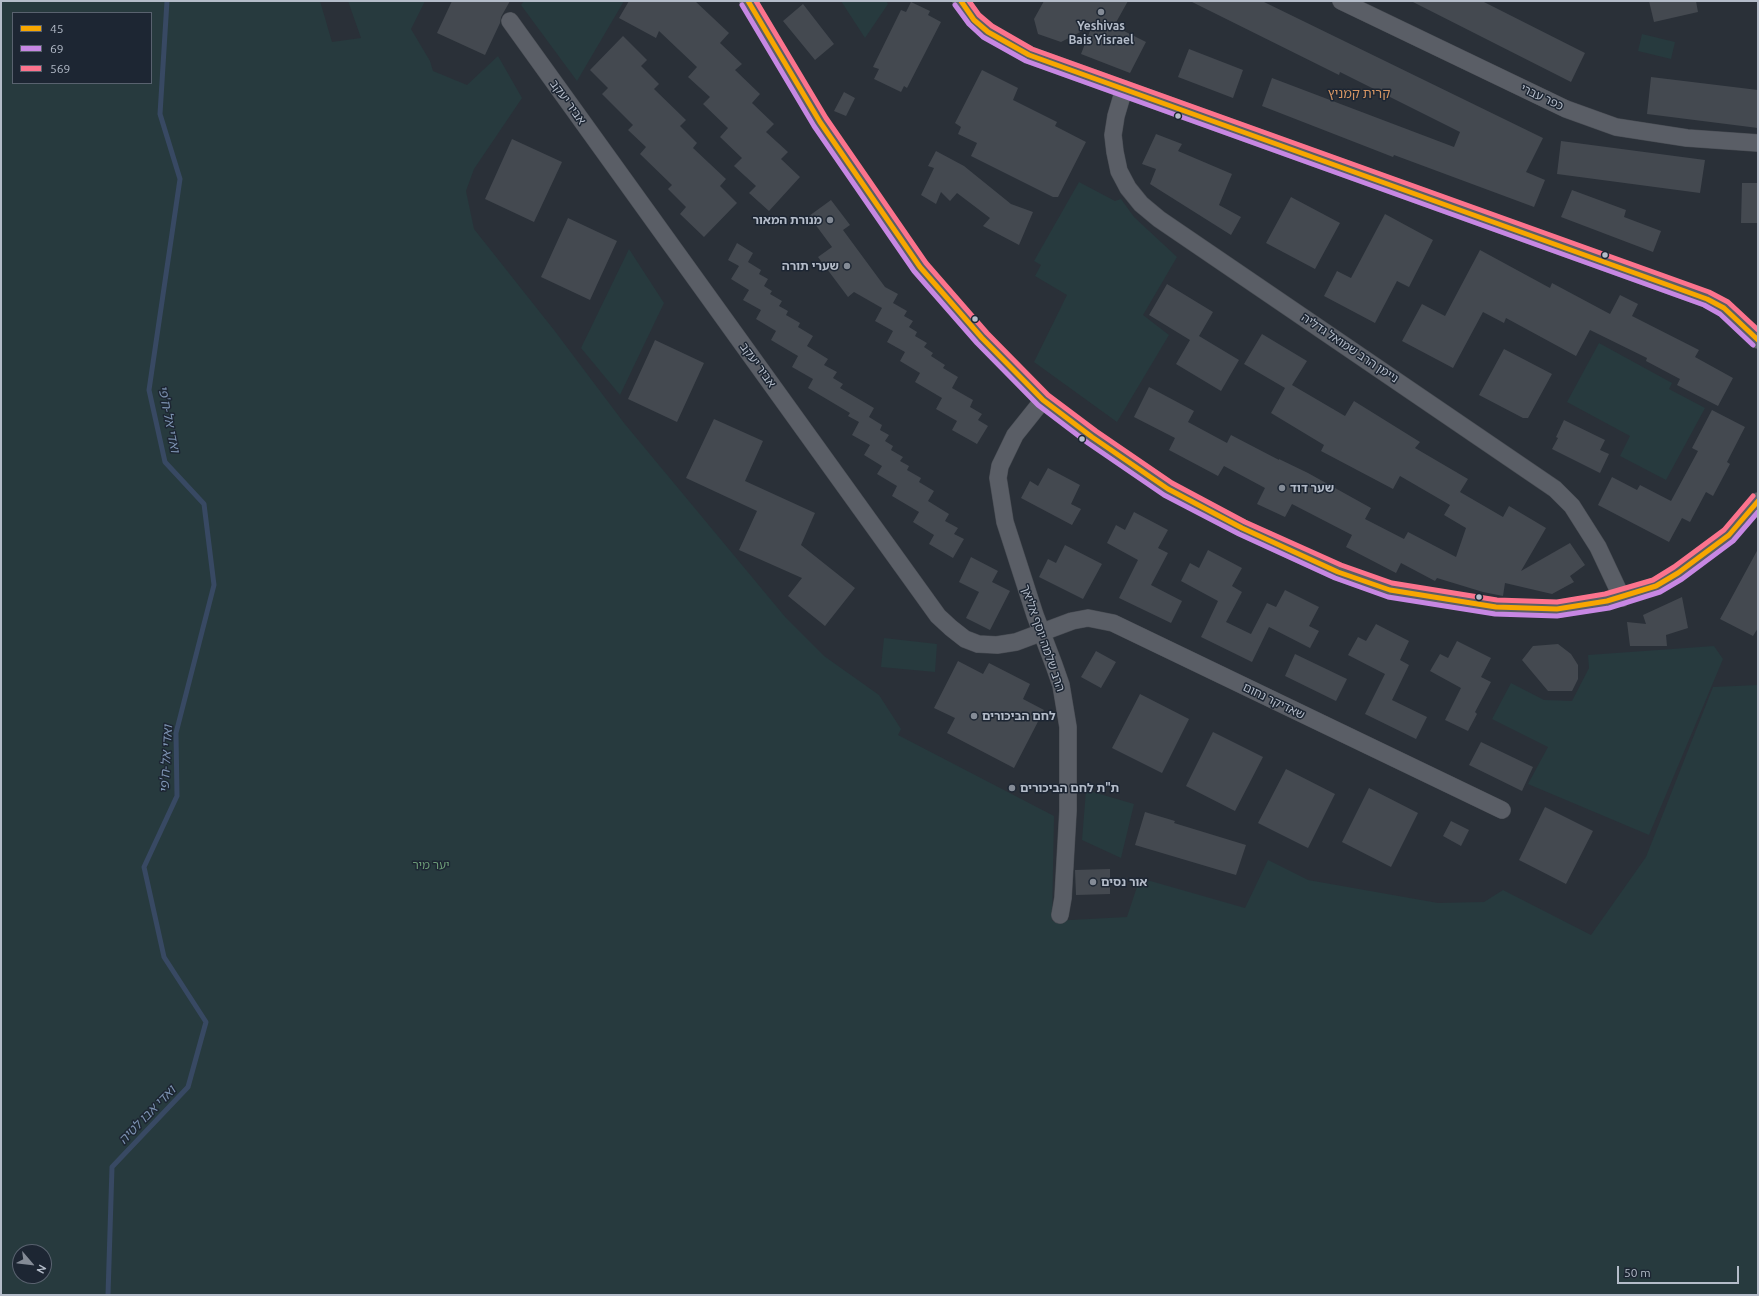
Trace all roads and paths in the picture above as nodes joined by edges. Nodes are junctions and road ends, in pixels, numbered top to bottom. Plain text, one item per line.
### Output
1 (748, 1) edge
2 (961, 1) edge
3 (1341, 1) edge
4 (510, 21) dead end
5 (1124, 89) junction
6 (1758, 143) edge
7 (1758, 340) edge
8 (1043, 400) junction
9 (1758, 501) edge
10 (1622, 598) junction
11 (1042, 633) junction
12 (1502, 810) dead end
13 (1060, 915) dead end

1 - 8 street
2 - 5 street
3 - 6 street, כפר עברי
4 - 11 street, אביר יעקב
5 - 7 street
5 - 10 street, ניימן הרב שמואל גדליה
8 - 10 street
8 - 11 street, הרב שלמה יוסף אליאך
9 - 10 street
11 - 12 street, שאדיקר נחום
11 - 13 street, הרב שלמה יוסף אליאך

